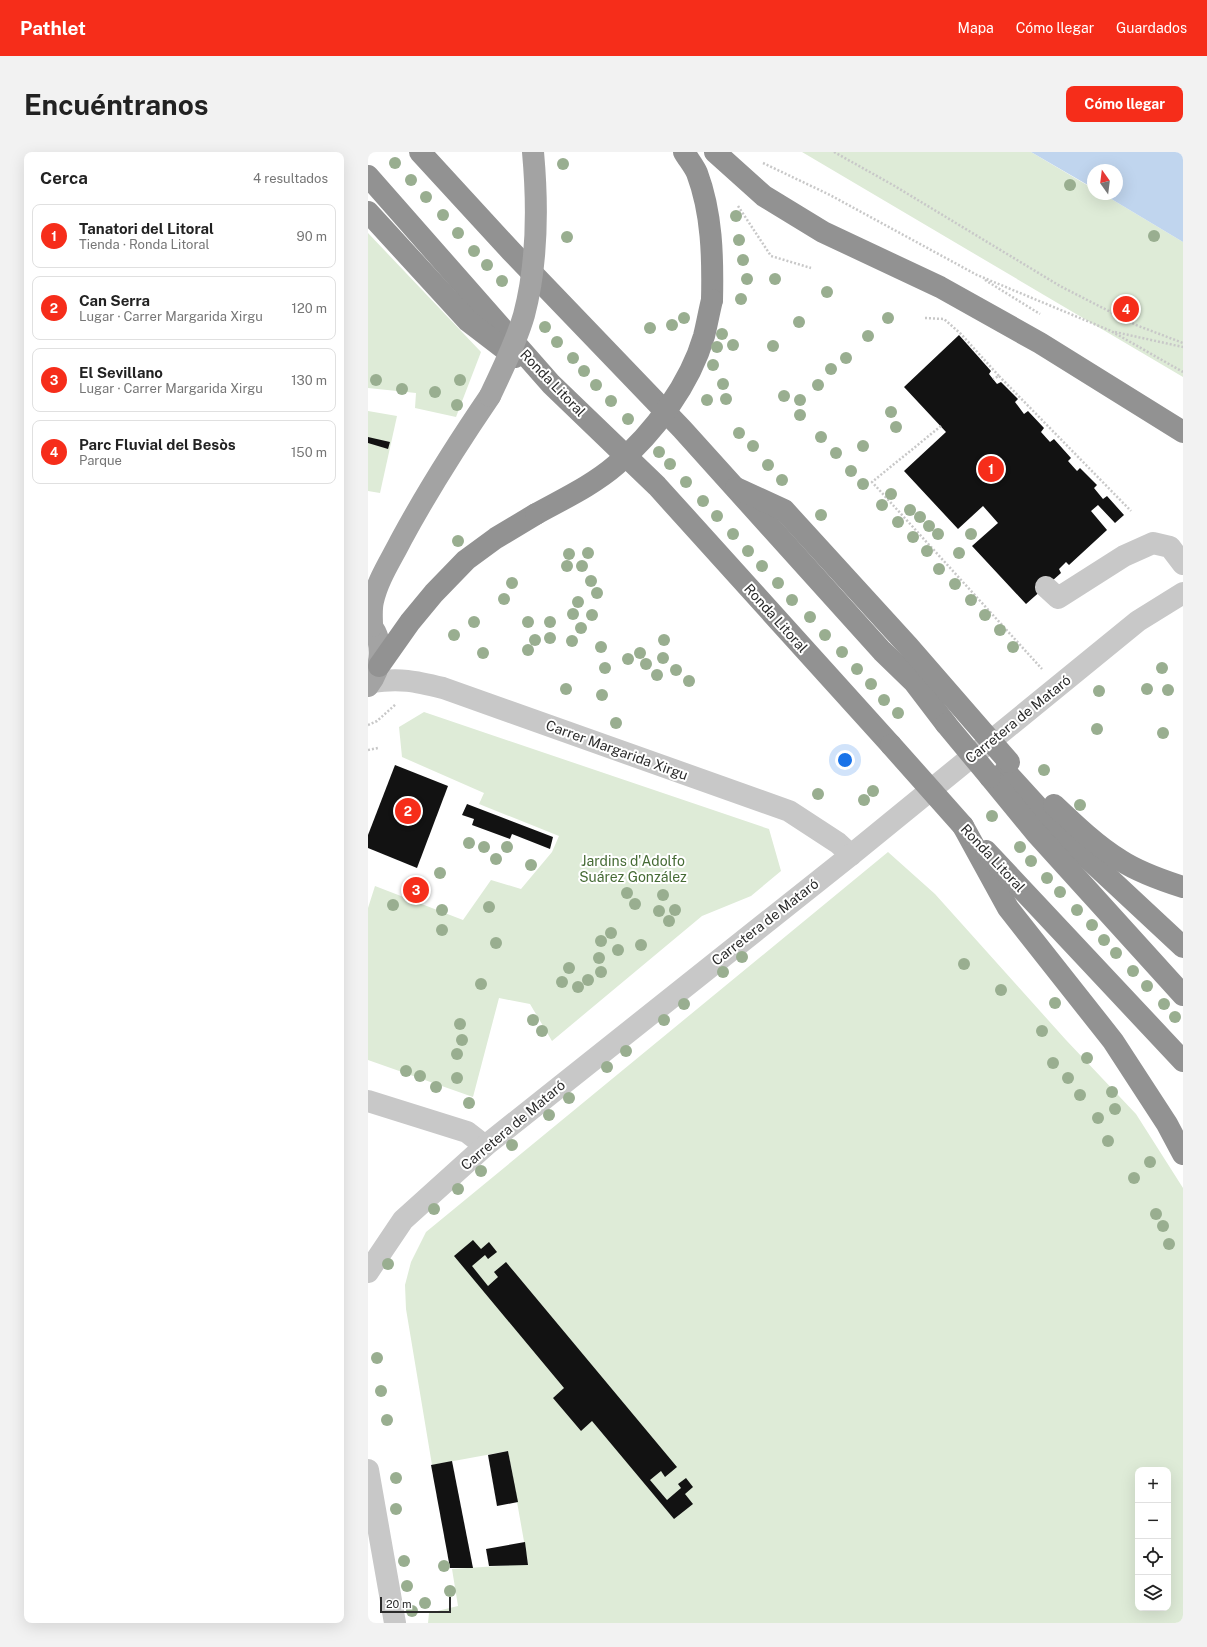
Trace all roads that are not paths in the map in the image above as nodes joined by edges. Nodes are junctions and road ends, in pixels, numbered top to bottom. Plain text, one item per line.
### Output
1 (420, 152) edge
2 (532, 152) edge
3 (684, 152) edge
4 (715, 152) edge
5 (368, 176) edge
6 (368, 212) edge
7 (551, 384) junction
8 (1183, 432) edge
9 (736, 488) junction
10 (1183, 564) edge
11 (1046, 587) dead end
12 (1183, 593) edge
13 (370, 624) edge
14 (373, 678) edge
15 (1001, 770) junction
16 (963, 826) junction
17 (851, 854) junction
18 (1183, 887) edge
19 (1183, 947) edge
20 (1183, 995) edge
21 (1183, 1061) edge
22 (368, 1101) edge
23 (485, 1146) junction
24 (1183, 1154) edge
25 (368, 1272) edge
26 (368, 1470) edge
27 (395, 1623) edge

1 - 9 highway
2 - 13 main road, bridge
3 - 14 highway, bridge
4 - 8 highway
5 - 7 highway, Ronda Litoral
6 - 7 highway
7 - 16 highway, Ronda Litoral, bridge
9 - 15 highway, bridge
9 - 15 highway, bridge
10 - 11 street
12 - 17 street, Carretera de Mataró
13 - 14 main road
14 - 17 street, Carrer Margarida Xirgu
15 - 18 highway
15 - 19 highway
15 - 20 highway
16 - 21 highway, Ronda Litoral
16 - 24 highway
17 - 23 street, Carretera de Mataró
22 - 23 street
23 - 25 street, Carretera de Mataró
26 - 27 street

